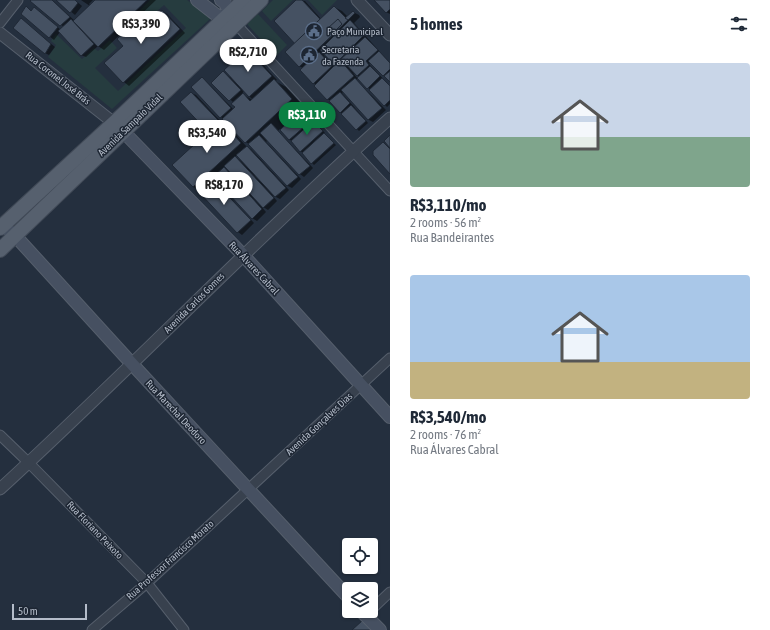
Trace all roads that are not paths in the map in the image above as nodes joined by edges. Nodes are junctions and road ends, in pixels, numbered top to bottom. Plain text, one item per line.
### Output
1 (18, 0) edge
2 (196, 0) edge
3 (221, 0) edge
4 (244, 0) edge
5 (261, 0) edge
6 (357, 0) edge
7 (230, 19) junction
8 (0, 23) edge
9 (0, 33) edge
10 (390, 35) edge
11 (390, 118) edge
12 (119, 127) junction
13 (353, 152) junction
14 (390, 191) edge
15 (1, 225) edge
16 (14, 236) junction
17 (0, 250) edge
18 (243, 255) junction
19 (390, 358) edge
20 (133, 365) junction
21 (361, 384) junction
22 (390, 417) edge
23 (0, 435) edge
24 (29, 463) junction
25 (247, 489) junction
26 (0, 490) edge
27 (146, 583) junction
28 (342, 591) edge
29 (390, 592) edge
30 (378, 602) edge
31 (371, 618) edge
32 (92, 630) edge
33 (184, 630) edge
34 (380, 630) edge

1 - 8 street
2 - 7 main road
3 - 7 main road
4 - 7 main road, Avenida Sampaio Vidal
5 - 7 main road, Avenida Sampaio Vidal
6 - 10 street
7 - 12 main road, Avenida Sampaio Vidal
7 - 13 street
9 - 12 street, Rua Coronel José Brás
11 - 13 street, Avenida Carlos Gomes
12 - 15 main road, Avenida Sampaio Vidal
12 - 16 main road, Avenida Sampaio Vidal
12 - 18 main road, Rua Álvares Cabral
13 - 14 street
13 - 18 street, Avenida Carlos Gomes
15 - 16 main road, Rua Marechal Deodoro
16 - 17 main road, Avenida Sampaio Vidal
16 - 20 main road, Rua Marechal Deodoro
18 - 20 street, Avenida Carlos Gomes
18 - 21 main road, Rua Álvares Cabral
19 - 21 street, Avenida Gonçalves Dias
20 - 24 street, Avenida Carlos Gomes
20 - 25 main road, Rua Marechal Deodoro
21 - 22 main road, Rua Álvares Cabral
21 - 25 street, Avenida Gonçalves Dias
23 - 24 street, Rua Floriano Peixoto
24 - 26 street, Avenida Carlos Gomes
24 - 27 street, Rua Floriano Peixoto
25 - 27 street, Rua Professor Francisco Morato
25 - 28 main road, Rua Marechal Deodoro
27 - 32 street, Rua Professor Francisco Morato
27 - 33 street, Rua Floriano Peixoto
29 - 30 street
31 - 34 main road

